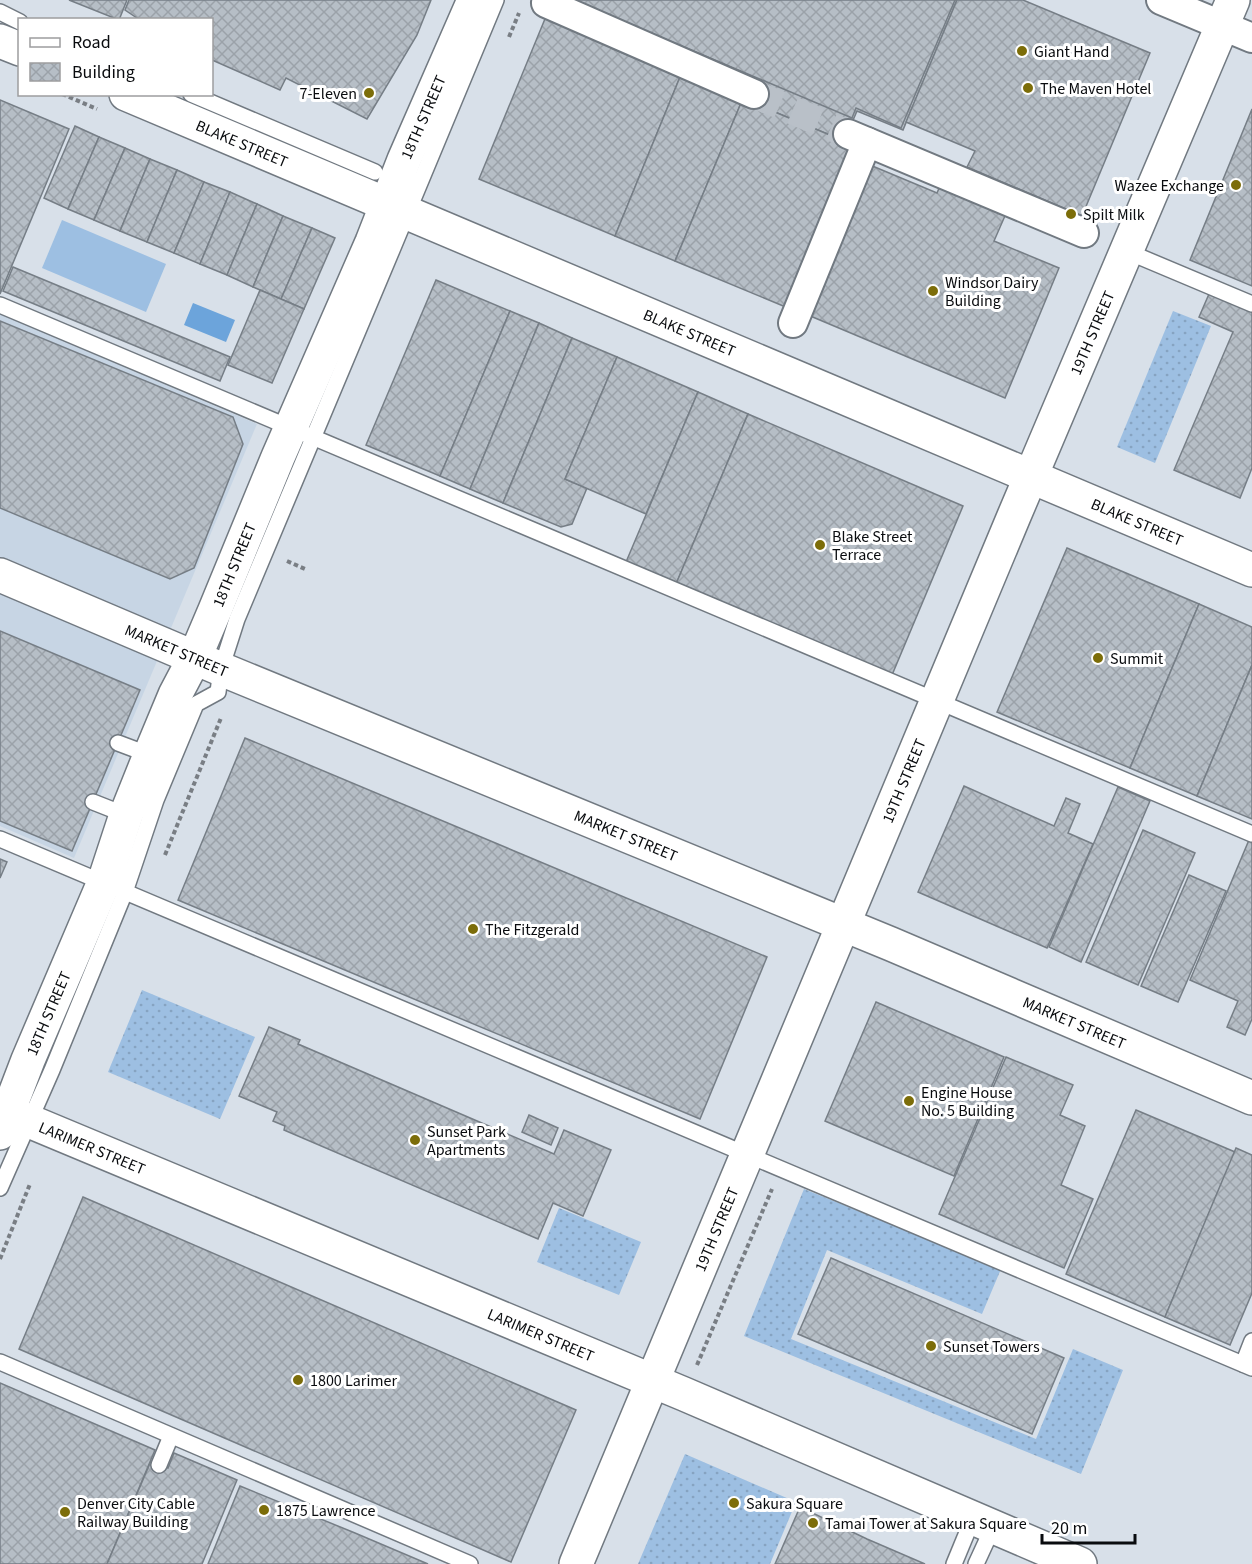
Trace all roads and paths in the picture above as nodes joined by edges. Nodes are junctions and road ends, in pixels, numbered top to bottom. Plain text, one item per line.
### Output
1 (1161, 0) edge
2 (477, 1) edge
3 (546, 3) dead end
4 (0, 12) edge
5 (1228, 13) edge
6 (18, 21) edge
7 (1252, 38) edge
8 (0, 41) edge
9 (18, 49) edge
10 (754, 94) tunnel mouth
11 (131, 96) edge
12 (196, 96) edge
13 (375, 172) dead end
14 (398, 209) junction
15 (1084, 233) dead end
16 (1126, 250) junction
17 (1252, 304) edge
18 (0, 305) edge
19 (793, 322) dead end
20 (303, 433) junction
21 (1031, 477) junction
22 (284, 560) dead end
23 (305, 569) dead end
24 (1252, 570) edge
25 (0, 575) edge
26 (208, 663) junction
27 (936, 701) junction
28 (118, 743) dead end
29 (150, 755) junction
30 (93, 802) dead end
31 (126, 815) junction
32 (1252, 834) edge
33 (0, 839) edge
34 (115, 887) junction
35 (843, 924) junction
36 (1252, 1098) edge
37 (10, 1119) edge
38 (748, 1155) junction
39 (773, 1186) dead end
40 (0, 1188) edge
41 (717, 1320) dead end
42 (1252, 1341) edge
43 (0, 1362) edge
44 (1247, 1366) edge
45 (654, 1382) junction
46 (171, 1436) junction
47 (159, 1464) dead end
48 (983, 1522) junction
49 (470, 1564) edge
50 (576, 1564) edge
51 (954, 1564) edge
52 (976, 1564) edge
53 (1080, 1564) edge

1 - 5 street
2 - 14 main road, 18TH STREET
3 - 10 street
4 - 6 lane
5 - 7 street
5 - 16 main road, 19TH STREET
8 - 9 main road
11 - 14 main road, BLAKE STREET
12 - 13 lane
14 - 20 main road, 18TH STREET
14 - 21 main road, BLAKE STREET
15 - 19 street
16 - 17 lane
16 - 21 main road, 19TH STREET
18 - 20 lane
20 - 26 main road, 18TH STREET
20 - 27 lane
21 - 24 main road, BLAKE STREET
21 - 27 main road, 19TH STREET
22 - 23 path
25 - 26 main road, MARKET STREET
26 - 29 main road, 18TH STREET
26 - 34 lane
26 - 35 main road, MARKET STREET
27 - 32 lane
27 - 35 main road, 19TH STREET
28 - 29 lane
29 - 31 main road, 18TH STREET
30 - 31 lane
31 - 34 main road, 18TH STREET
33 - 34 lane
34 - 37 main road, 18TH STREET
34 - 38 lane
35 - 36 main road, MARKET STREET
35 - 38 main road, 19TH STREET
37 - 40 lane
37 - 45 main road, LARIMER STREET
38 - 44 lane
38 - 45 main road, 19TH STREET
39 - 41 path, 19TH STREET
42 - 44 lane
43 - 46 lane
45 - 48 main road, LARIMER STREET
45 - 50 main road, 19TH STREET
46 - 47 lane
46 - 49 lane
48 - 51 lane
48 - 52 lane
48 - 53 main road, LARIMER STREET

